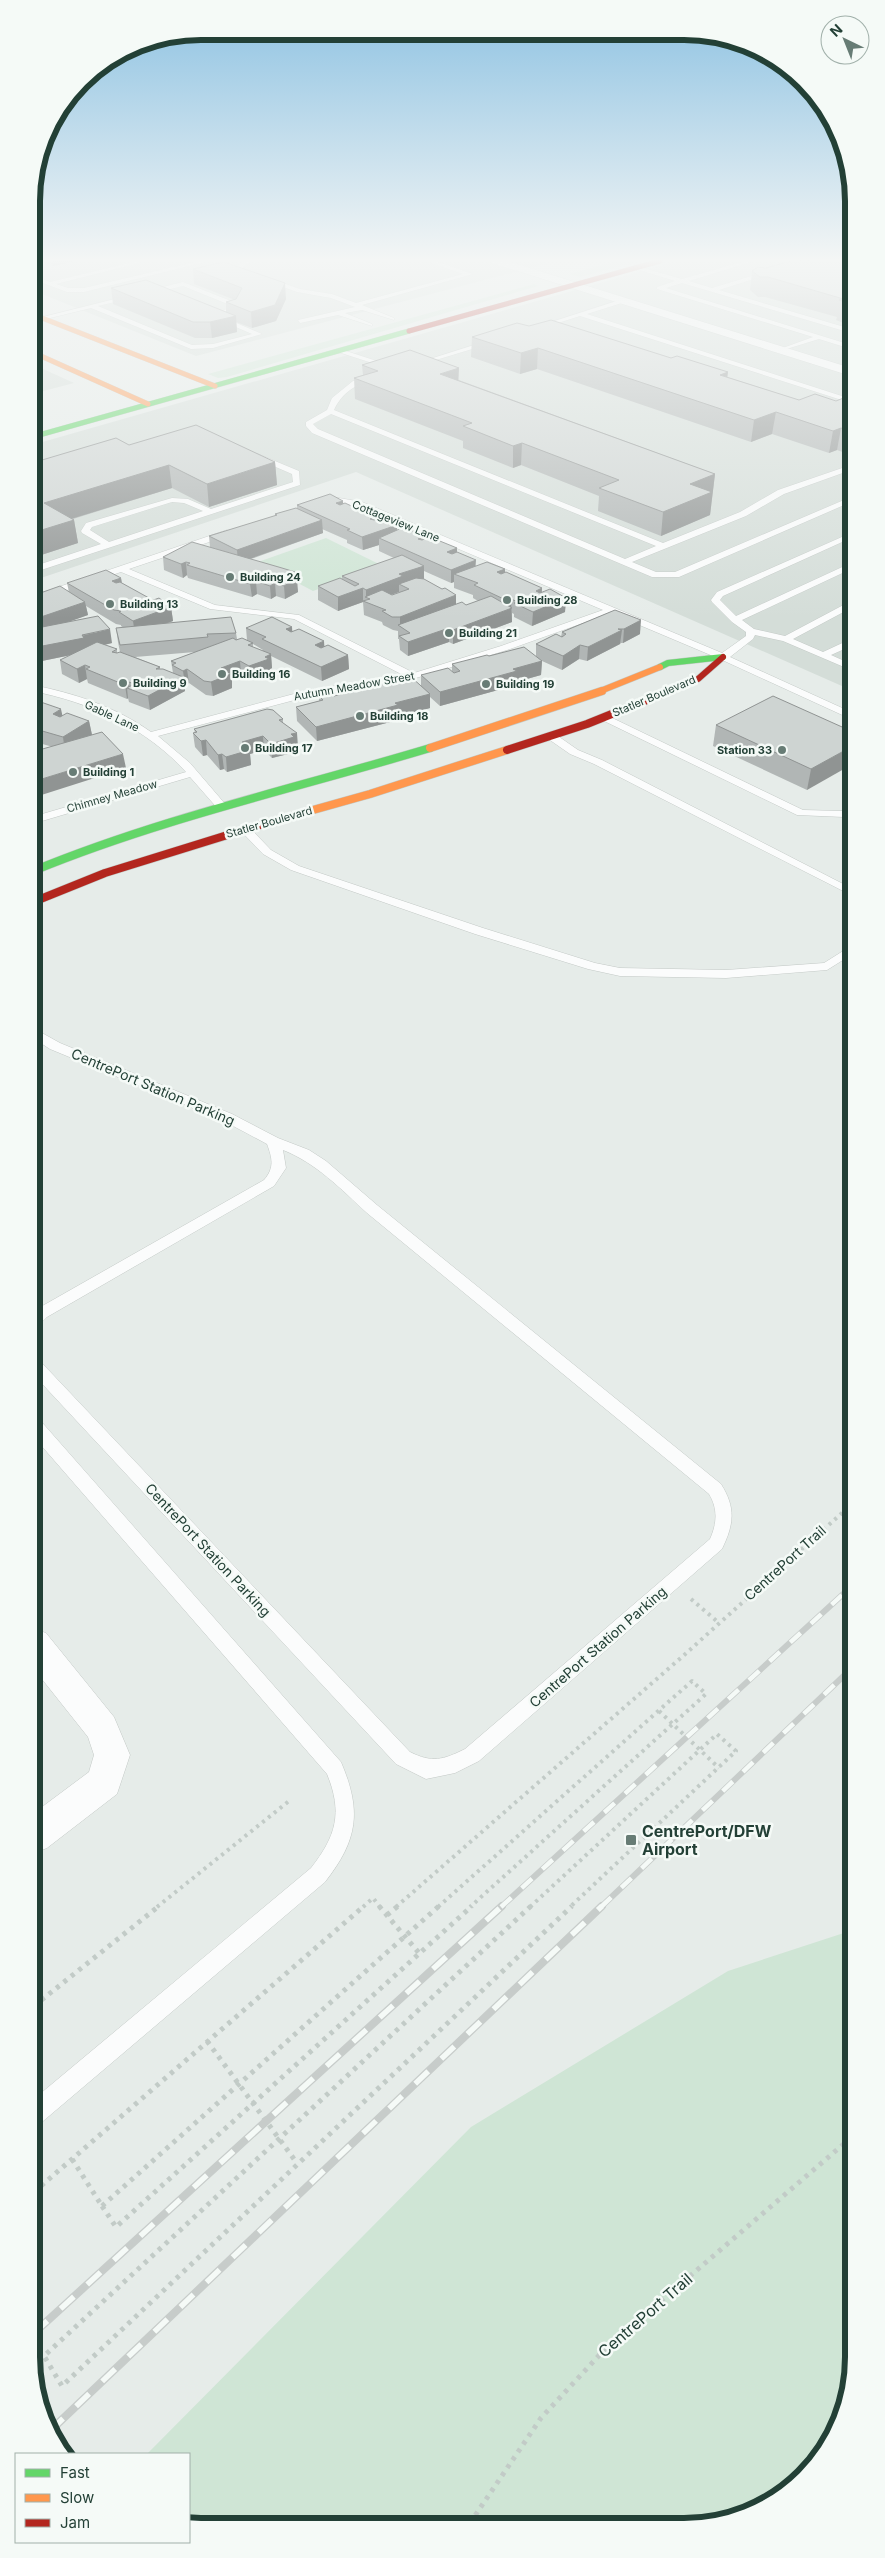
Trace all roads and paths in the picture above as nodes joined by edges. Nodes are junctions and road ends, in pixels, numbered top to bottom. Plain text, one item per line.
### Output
1 (96, 380) edge
2 (201, 380) edge
3 (235, 380) edge
4 (361, 380) edge
5 (787, 380) edge
6 (215, 386) junction
7 (145, 389) dead end
8 (127, 394) junction
9 (845, 399) edge
10 (108, 400) dead end
11 (148, 404) junction
12 (845, 408) edge
13 (842, 409) edge
14 (330, 411) junction
15 (40, 435) edge
16 (251, 453) edge
17 (845, 469) edge
18 (845, 502) edge
19 (313, 505) edge
20 (209, 512) junction
21 (240, 529) edge
22 (845, 538) edge
23 (108, 545) junction
24 (663, 546) junction
25 (623, 563) junction
26 (40, 567) edge
27 (122, 568) junction
28 (845, 569) edge
29 (40, 596) edge
30 (845, 607) edge
31 (611, 610) junction
32 (735, 620) junction
33 (750, 631) junction
34 (786, 639) junction
35 (845, 645) edge
36 (824, 655) junction
37 (723, 657) junction
38 (845, 664) edge
39 (412, 676) junction
40 (40, 689) edge
41 (845, 713) edge
42 (604, 717) junction
43 (150, 735) junction
44 (552, 736) junction
45 (192, 773) junction
46 (222, 807) junction
47 (845, 814) edge
48 (40, 819) edge
49 (245, 829) junction
50 (40, 867) edge
51 (845, 889) edge
52 (40, 899) edge
53 (845, 954) edge
54 (40, 1036) edge
55 (273, 1140) junction
56 (40, 1315) edge
57 (40, 1371) edge
58 (40, 1432) edge
59 (845, 1510) edge
60 (672, 1584) junction
61 (719, 1623) junction
62 (40, 1651) edge
63 (659, 1711) junction
64 (673, 1724) junction
65 (700, 1750) junction
66 (720, 1768) junction
67 (289, 1801) dead end
68 (40, 1831) edge
69 (387, 1915) junction
70 (405, 1936) junction
71 (420, 1953) junction
72 (40, 2001) edge
73 (207, 2042) junction
74 (238, 2084) junction
75 (253, 2104) junction
76 (40, 2109) edge
77 (279, 2139) junction
78 (845, 2143) edge
79 (72, 2159) junction
80 (297, 2163) junction
81 (40, 2187) edge
82 (102, 2206) junction
83 (474, 2518) edge

1 - 8 street
2 - 6 street
3 - 6 street
4 - 14 lane
5 - 9 lane
6 - 11 street
7 - 8 street
8 - 10 street
8 - 11 street
11 - 15 street
12 - 13 lane
14 - 24 lane
14 - 25 lane
16 - 20 lane
17 - 24 lane
18 - 25 lane
19 - 31 lane, Cottageview Lane
20 - 23 lane
20 - 23 lane
21 - 27 lane
22 - 32 lane
23 - 26 lane
24 - 25 lane
27 - 29 lane
27 - 39 lane
28 - 32 lane
30 - 34 lane
31 - 37 lane, Cottageview Lane
31 - 39 lane, Autumn Meadow Street
32 - 33 lane
33 - 34 lane
33 - 37 lane
34 - 36 lane
35 - 36 lane
36 - 38 lane
37 - 41 lane, Cottageview Lane
37 - 42 street, Statler Boulevard
37 - 46 street, Statler Boulevard
39 - 43 lane, Autumn Meadow Street
40 - 43 lane, Gable Lane
42 - 44 street, Statler Boulevard
42 - 47 lane
43 - 45 lane, Gable Lane
44 - 49 street, Statler Boulevard
44 - 51 lane
45 - 46 lane, Gable Lane
45 - 48 lane, Chimney Meadow
46 - 49 street
46 - 50 street, Statler Boulevard
49 - 52 street, Statler Boulevard
49 - 53 lane
54 - 55 lane, CentrePort Station Parking
55 - 56 lane
55 - 60 lane, CentrePort Station Parking
57 - 60 lane, CentrePort Station Parking
58 - 76 lane
59 - 61 path, CentrePort Trail
60 - 61 path
61 - 69 path, CentrePort Trail
62 - 68 street
63 - 64 path
63 - 64 path
63 - 70 path
64 - 65 path
64 - 71 path
65 - 66 path
65 - 66 path
65 - 77 path
66 - 80 path
67 - 72 path
69 - 70 path
69 - 73 path
70 - 71 path
70 - 74 path
71 - 75 path
73 - 74 path
73 - 79 path
74 - 75 path
74 - 82 path
75 - 77 path
75 - 82 path
77 - 80 path
77 - 80 path
78 - 83 path, CentrePort Trail
79 - 81 path
79 - 82 path

